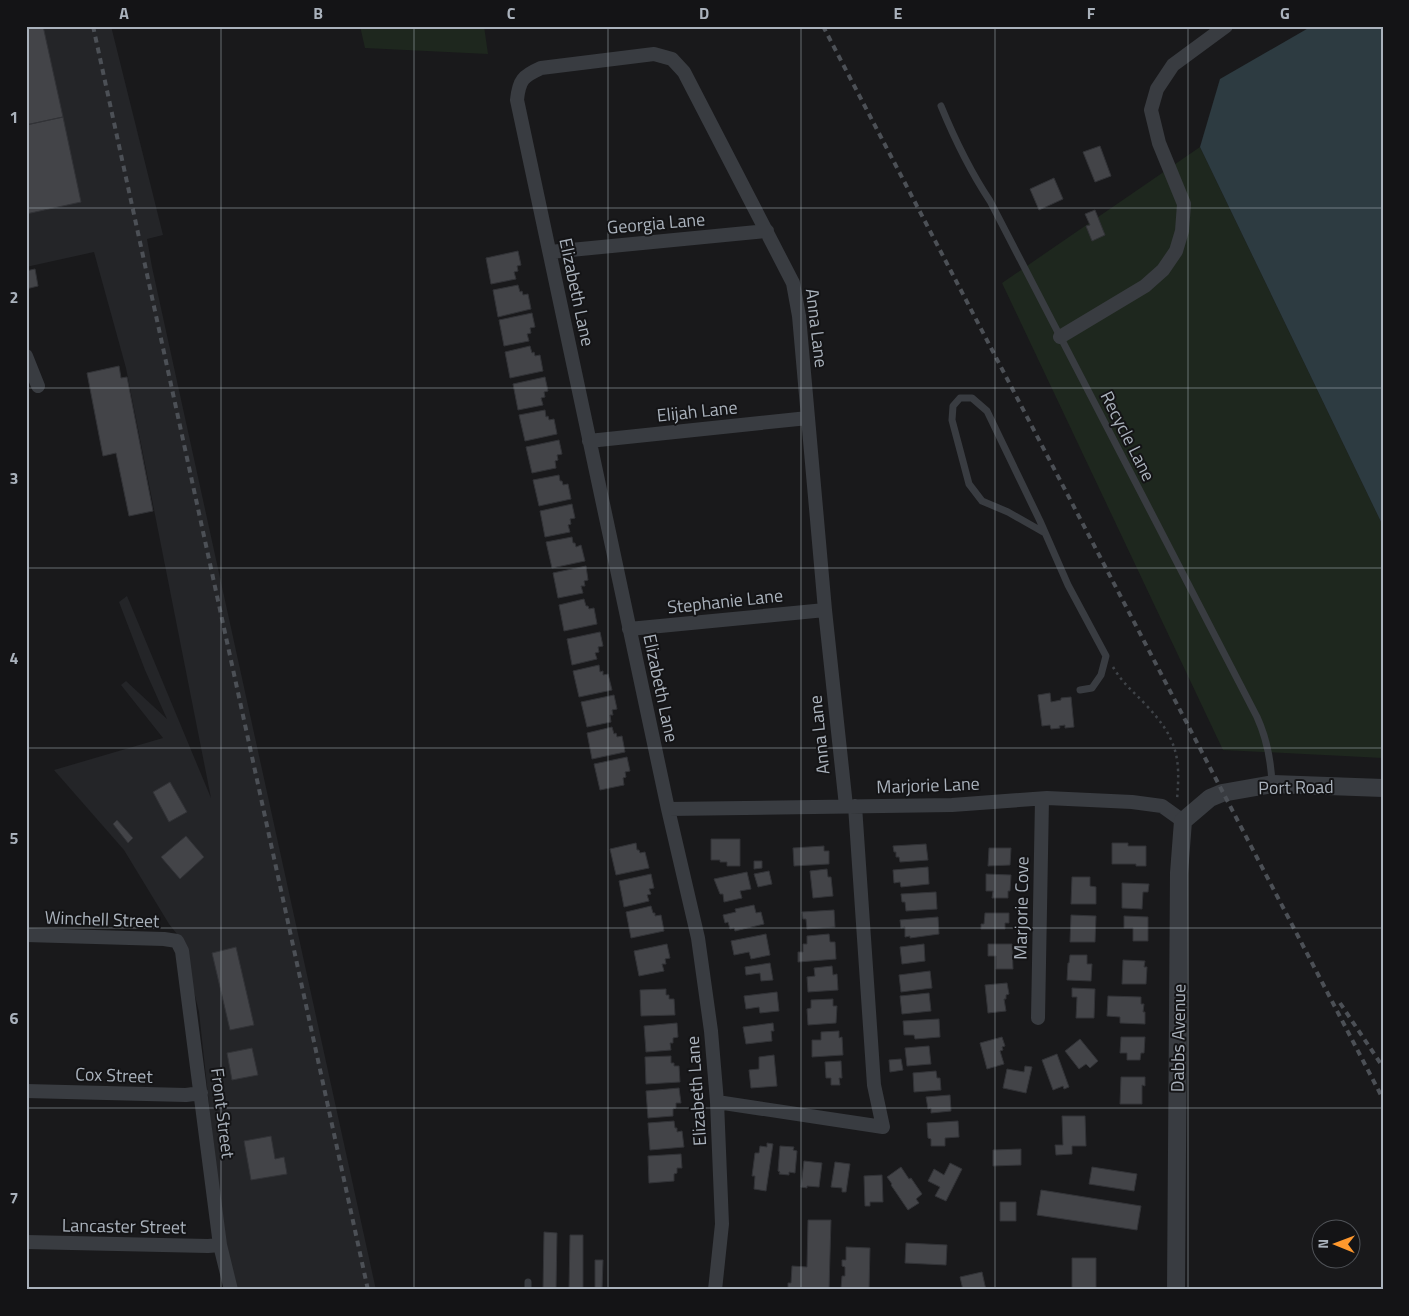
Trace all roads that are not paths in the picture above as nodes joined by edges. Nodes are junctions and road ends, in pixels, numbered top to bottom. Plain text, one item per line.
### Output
1 (1226, 26) edge
2 (517, 100) joint
3 (940, 106) dead end
4 (767, 231) junction
5 (550, 252) junction
6 (1060, 337) junction
7 (26, 356) edge
8 (38, 386) dead end
9 (808, 418) junction
10 (590, 441) junction
11 (1045, 533) junction
12 (825, 610) junction
13 (629, 629) junction
14 (1080, 690) dead end
15 (1272, 784) junction
16 (1383, 788) edge
17 (1042, 799) junction
18 (851, 806) junction
19 (668, 809) junction
20 (1183, 822) junction
21 (26, 936) edge
22 (177, 941) joint
23 (1038, 1018) dead end
24 (26, 1091) edge
25 (201, 1093) junction
26 (717, 1102) junction
27 (26, 1242) edge
28 (220, 1245) junction
29 (230, 1290) edge
30 (715, 1290) edge
31 (1176, 1290) edge

1 - 6 street
2 - 4 street, Anna Lane
2 - 5 street, Elizabeth Lane
3 - 6 lane, Recycle Lane
4 - 5 street, Georgia Lane
4 - 9 street, Anna Lane
5 - 10 street, Elizabeth Lane
6 - 15 lane, Recycle Lane
7 - 8 street
9 - 10 street, Elijah Lane
9 - 12 street, Anna Lane
10 - 13 street, Elizabeth Lane
11 - 11 lane
11 - 14 lane
12 - 13 street, Stephanie Lane
12 - 18 street, Anna Lane
13 - 19 street, Elizabeth Lane
15 - 16 street, Port Road
15 - 20 street, Port Road
17 - 18 street, Marjorie Lane
17 - 20 street, Marjorie Lane
17 - 23 street, Marjorie Cove
18 - 19 street, Marjorie Lane
18 - 26 street, Anna Lane
19 - 26 street, Elizabeth Lane
20 - 31 street, Dabbs Avenue
21 - 22 street, Winchell Street
22 - 25 street, Front Street
24 - 25 street, Cox Street
25 - 28 street, Front Street
26 - 30 street, Elizabeth Lane
27 - 28 street, Lancaster Street
28 - 29 street, Front Street

